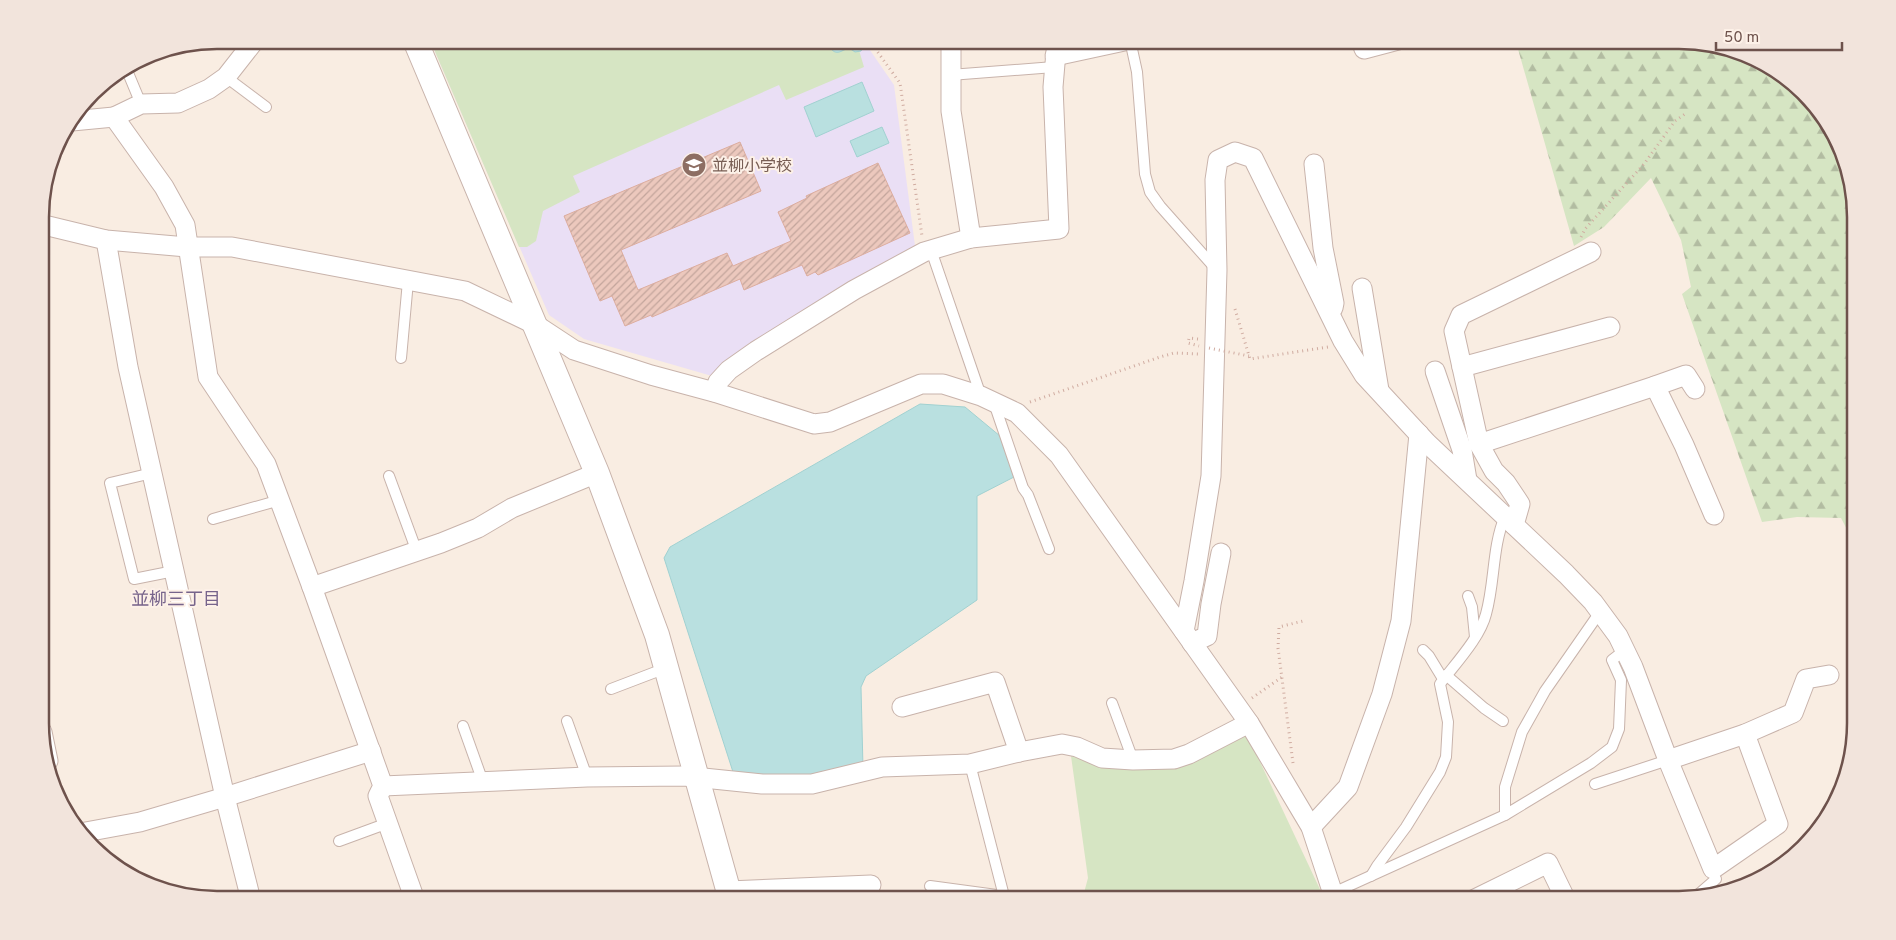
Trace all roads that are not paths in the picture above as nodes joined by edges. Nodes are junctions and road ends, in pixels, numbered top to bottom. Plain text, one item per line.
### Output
1 (248, 49) edge
2 (419, 49) edge
3 (951, 49) edge
4 (1082, 49) edge
5 (1131, 49) edge
6 (1056, 54) edge
7 (128, 74) edge
8 (950, 75) junction
9 (226, 77) junction
10 (141, 104) junction
11 (266, 107) dead end
12 (114, 117) junction
13 (80, 120) edge
14 (1314, 164) dead end
15 (49, 226) edge
16 (971, 238) junction
17 (106, 240) junction
18 (187, 246) junction
19 (928, 251) junction
20 (1586, 255) road end
21 (1217, 270) junction
22 (408, 281) junction
23 (1362, 288) dead end
24 (1332, 318) junction
25 (536, 325) junction
26 (1610, 327) dead end
27 (401, 358) dead end
28 (1462, 368) junction
29 (1435, 371) dead end
30 (1655, 386) junction
31 (1695, 389) dead end
32 (1379, 390) junction
33 (714, 392) junction
34 (988, 399) junction
35 (1419, 434) junction
36 (1479, 444) junction
37 (152, 473) junction
38 (597, 474) junction
39 (390, 476) dead end
40 (1467, 480) junction
41 (280, 500) junction
42 (1714, 515) dead end
43 (213, 519) dead end
44 (1510, 521) junction
45 (1050, 549) dead end
46 (417, 552) junction
47 (1220, 554) dead end
48 (174, 571) junction
49 (312, 587) junction
50 (1468, 596) dead end
51 (1600, 612) junction
52 (1188, 637) junction
53 (1475, 638) junction
54 (1423, 650) dead end
55 (1625, 650) junction
56 (666, 668) junction
57 (1829, 674) dead end
58 (1445, 677) junction
59 (611, 689) dead end
60 (1112, 704) dead end
61 (902, 707) dead end
62 (567, 721) dead end
63 (1503, 721) dead end
64 (1249, 723) junction
65 (463, 726) dead end
66 (1745, 734) junction
67 (371, 751) junction
68 (1019, 752) junction
69 (1133, 760) junction
70 (1668, 760) junction
71 (970, 764) junction
72 (696, 776) junction
73 (587, 777) junction
74 (483, 782) junction
75 (1595, 784) dead end
76 (383, 786) junction
77 (225, 798) junction
78 (1505, 815) junction
79 (388, 823) junction
80 (1310, 828) junction
81 (90, 832) edge
82 (339, 841) dead end
83 (1715, 874) junction
84 (1371, 876) junction
85 (930, 886) dead end
86 (1718, 886) edge
87 (858, 888) dead end
88 (1701, 890) edge
89 (249, 891) edge
90 (412, 891) edge
91 (729, 891) edge
92 (803, 891) edge
93 (961, 891) edge
94 (1003, 891) edge
95 (1332, 891) edge
96 (1345, 891) edge
97 (1491, 891) edge
98 (1562, 891) edge

1 - 9 street
2 - 25 street
3 - 8 street
4 - 6 street
5 - 21 lane
6 - 8 lane
6 - 16 street
7 - 10 lane
8 - 16 street
9 - 10 street
9 - 11 lane
10 - 12 street
12 - 13 street
12 - 18 street
14 - 24 street
15 - 17 street
16 - 19 street
17 - 18 street
17 - 37 street
18 - 22 street
18 - 41 street
19 - 33 street
19 - 34 lane
20 - 28 street
21 - 24 street
21 - 52 street
22 - 25 street
22 - 27 lane
23 - 32 street
24 - 32 street
25 - 33 street
25 - 38 street
26 - 28 street
28 - 36 street
29 - 40 street
30 - 31 street
30 - 36 street
30 - 42 street
32 - 35 street
33 - 34 street
34 - 45 lane
34 - 52 street
35 - 40 street
35 - 80 street
36 - 44 street
37 - 48 street
37 - 48 lane
38 - 46 street
38 - 56 street
39 - 46 lane
40 - 44 street
41 - 43 lane
41 - 49 street
44 - 51 street
44 - 53 lane
46 - 49 street
47 - 52 street
48 - 77 street
49 - 67 street
50 - 53 lane
51 - 55 street
51 - 78 lane
52 - 64 street
53 - 58 lane
54 - 58 lane
55 - 70 street
55 - 78 lane
56 - 59 lane
56 - 72 street
57 - 66 street
58 - 63 lane
58 - 84 lane
60 - 69 lane
61 - 68 street
62 - 73 lane
64 - 69 street
64 - 80 street
65 - 74 lane
66 - 70 street
66 - 83 street
67 - 76 street
67 - 77 street
68 - 69 street
68 - 71 street
70 - 75 lane
70 - 83 street
71 - 72 street
71 - 94 lane
72 - 73 street
72 - 91 street
73 - 74 street
74 - 76 street
76 - 79 street
77 - 81 street
77 - 89 street
78 - 84 lane
79 - 82 lane
79 - 90 street
80 - 95 street
83 - 86 lane
83 - 88 lane
84 - 96 lane
85 - 93 lane
87 - 92 street
97 - 98 street

